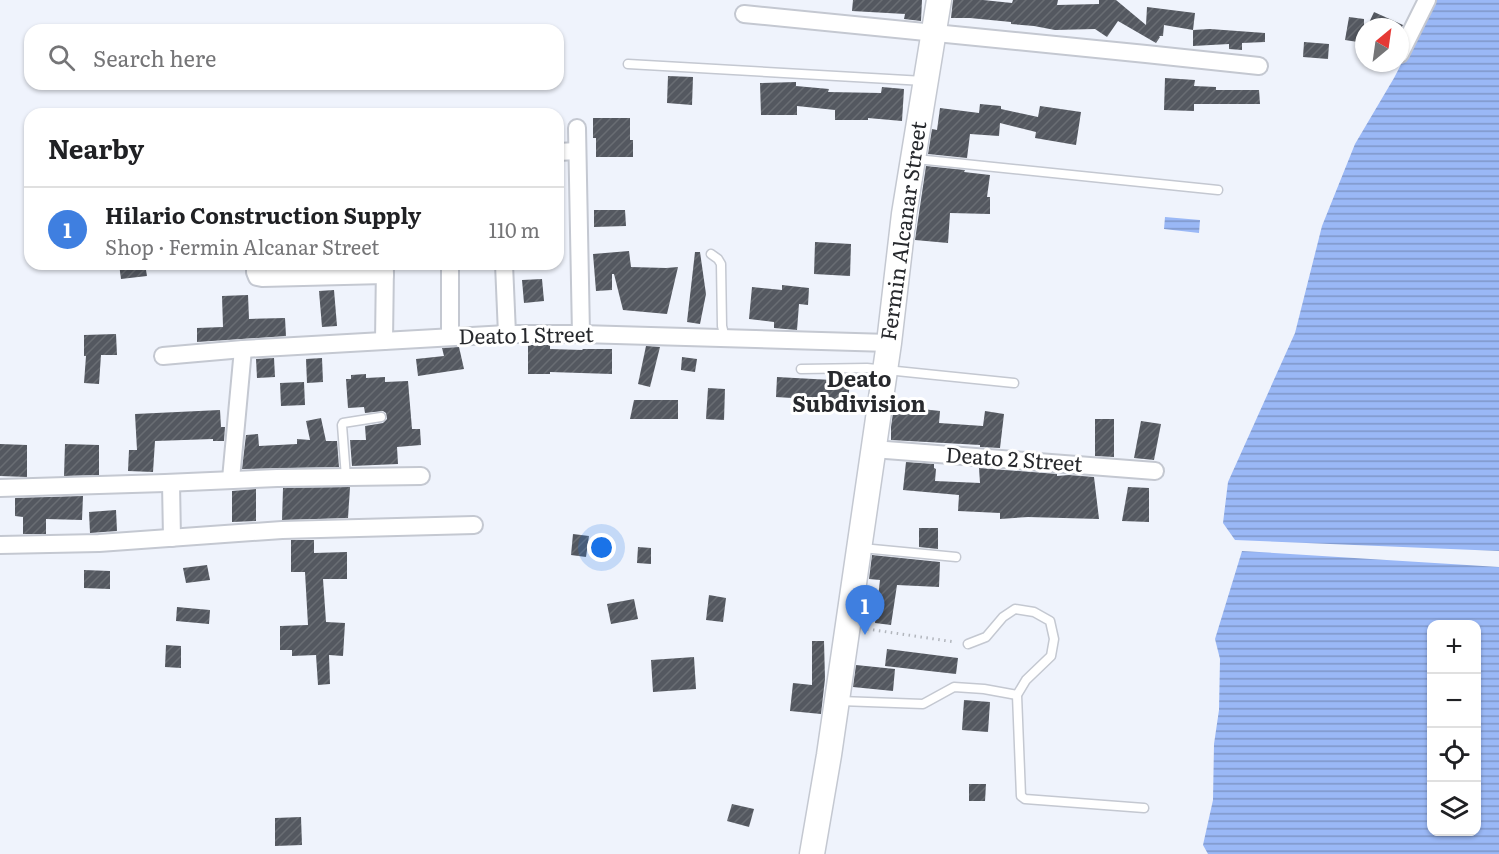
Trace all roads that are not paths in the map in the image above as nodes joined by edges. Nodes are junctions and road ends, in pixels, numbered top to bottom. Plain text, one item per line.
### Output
1 (939, 0) edge
2 (1427, 0) edge
3 (744, 14) dead end
4 (934, 34) junction
5 (1409, 35) edge
6 (628, 64) dead end
7 (1259, 66) dead end
8 (925, 81) junction
9 (577, 128) dead end
10 (577, 151) junction
11 (564, 152) edge
12 (914, 159) junction
13 (1218, 190) dead end
14 (711, 254) dead end
15 (255, 270) edge
16 (385, 270) edge
17 (450, 270) edge
18 (504, 270) edge
19 (507, 334) junction
20 (581, 334) junction
21 (450, 337) junction
22 (725, 338) junction
23 (384, 341) junction
24 (889, 343) junction
25 (243, 349) junction
26 (163, 356) dead end
27 (801, 369) dead end
28 (885, 370) junction
29 (1014, 383) dead end
30 (381, 417) dead end
31 (873, 449) junction
32 (1155, 471) dead end
33 (421, 476) dead end
34 (346, 477) junction
35 (231, 479) junction
36 (171, 483) junction
37 (0, 488) edge
38 (474, 525) dead end
39 (172, 538) junction
40 (0, 545) edge
41 (859, 547) junction
42 (956, 557) dead end
43 (968, 644) road end
44 (1017, 695) junction
45 (836, 700) junction
46 (1144, 808) dead end
47 (812, 854) edge

1 - 4 main road, Fermin Alcanar Street
2 - 5 street
3 - 4 street
4 - 7 street
4 - 8 main road, Fermin Alcanar Street
6 - 8 lane
8 - 12 main road, Fermin Alcanar Street
9 - 10 street
10 - 11 street
10 - 20 street
12 - 13 lane
12 - 24 main road, Fermin Alcanar Street
14 - 22 lane
15 - 16 street
16 - 23 street
17 - 21 street
18 - 19 street
19 - 20 street, Deato 1 Street
19 - 21 street, Deato 1 Street
20 - 22 street, Deato 1 Street
21 - 23 street, Deato 1 Street
22 - 24 street, Deato 1 Street
23 - 25 street, Deato 1 Street
24 - 28 main road, Fermin Alcanar Street
25 - 26 street, Deato 1 Street
25 - 35 street
27 - 28 lane
28 - 29 lane
28 - 31 main road, Fermin Alcanar Street
30 - 34 lane
31 - 32 street, Deato 2 Street
31 - 41 main road, Fermin Alcanar Street
33 - 34 street
34 - 35 street
35 - 36 street
36 - 37 street
36 - 39 street
38 - 39 street
39 - 40 street
41 - 42 lane
41 - 45 main road, Fermin Alcanar Street
43 - 44 lane
44 - 45 lane
44 - 46 lane
45 - 47 main road, Fermin Alcanar Street

